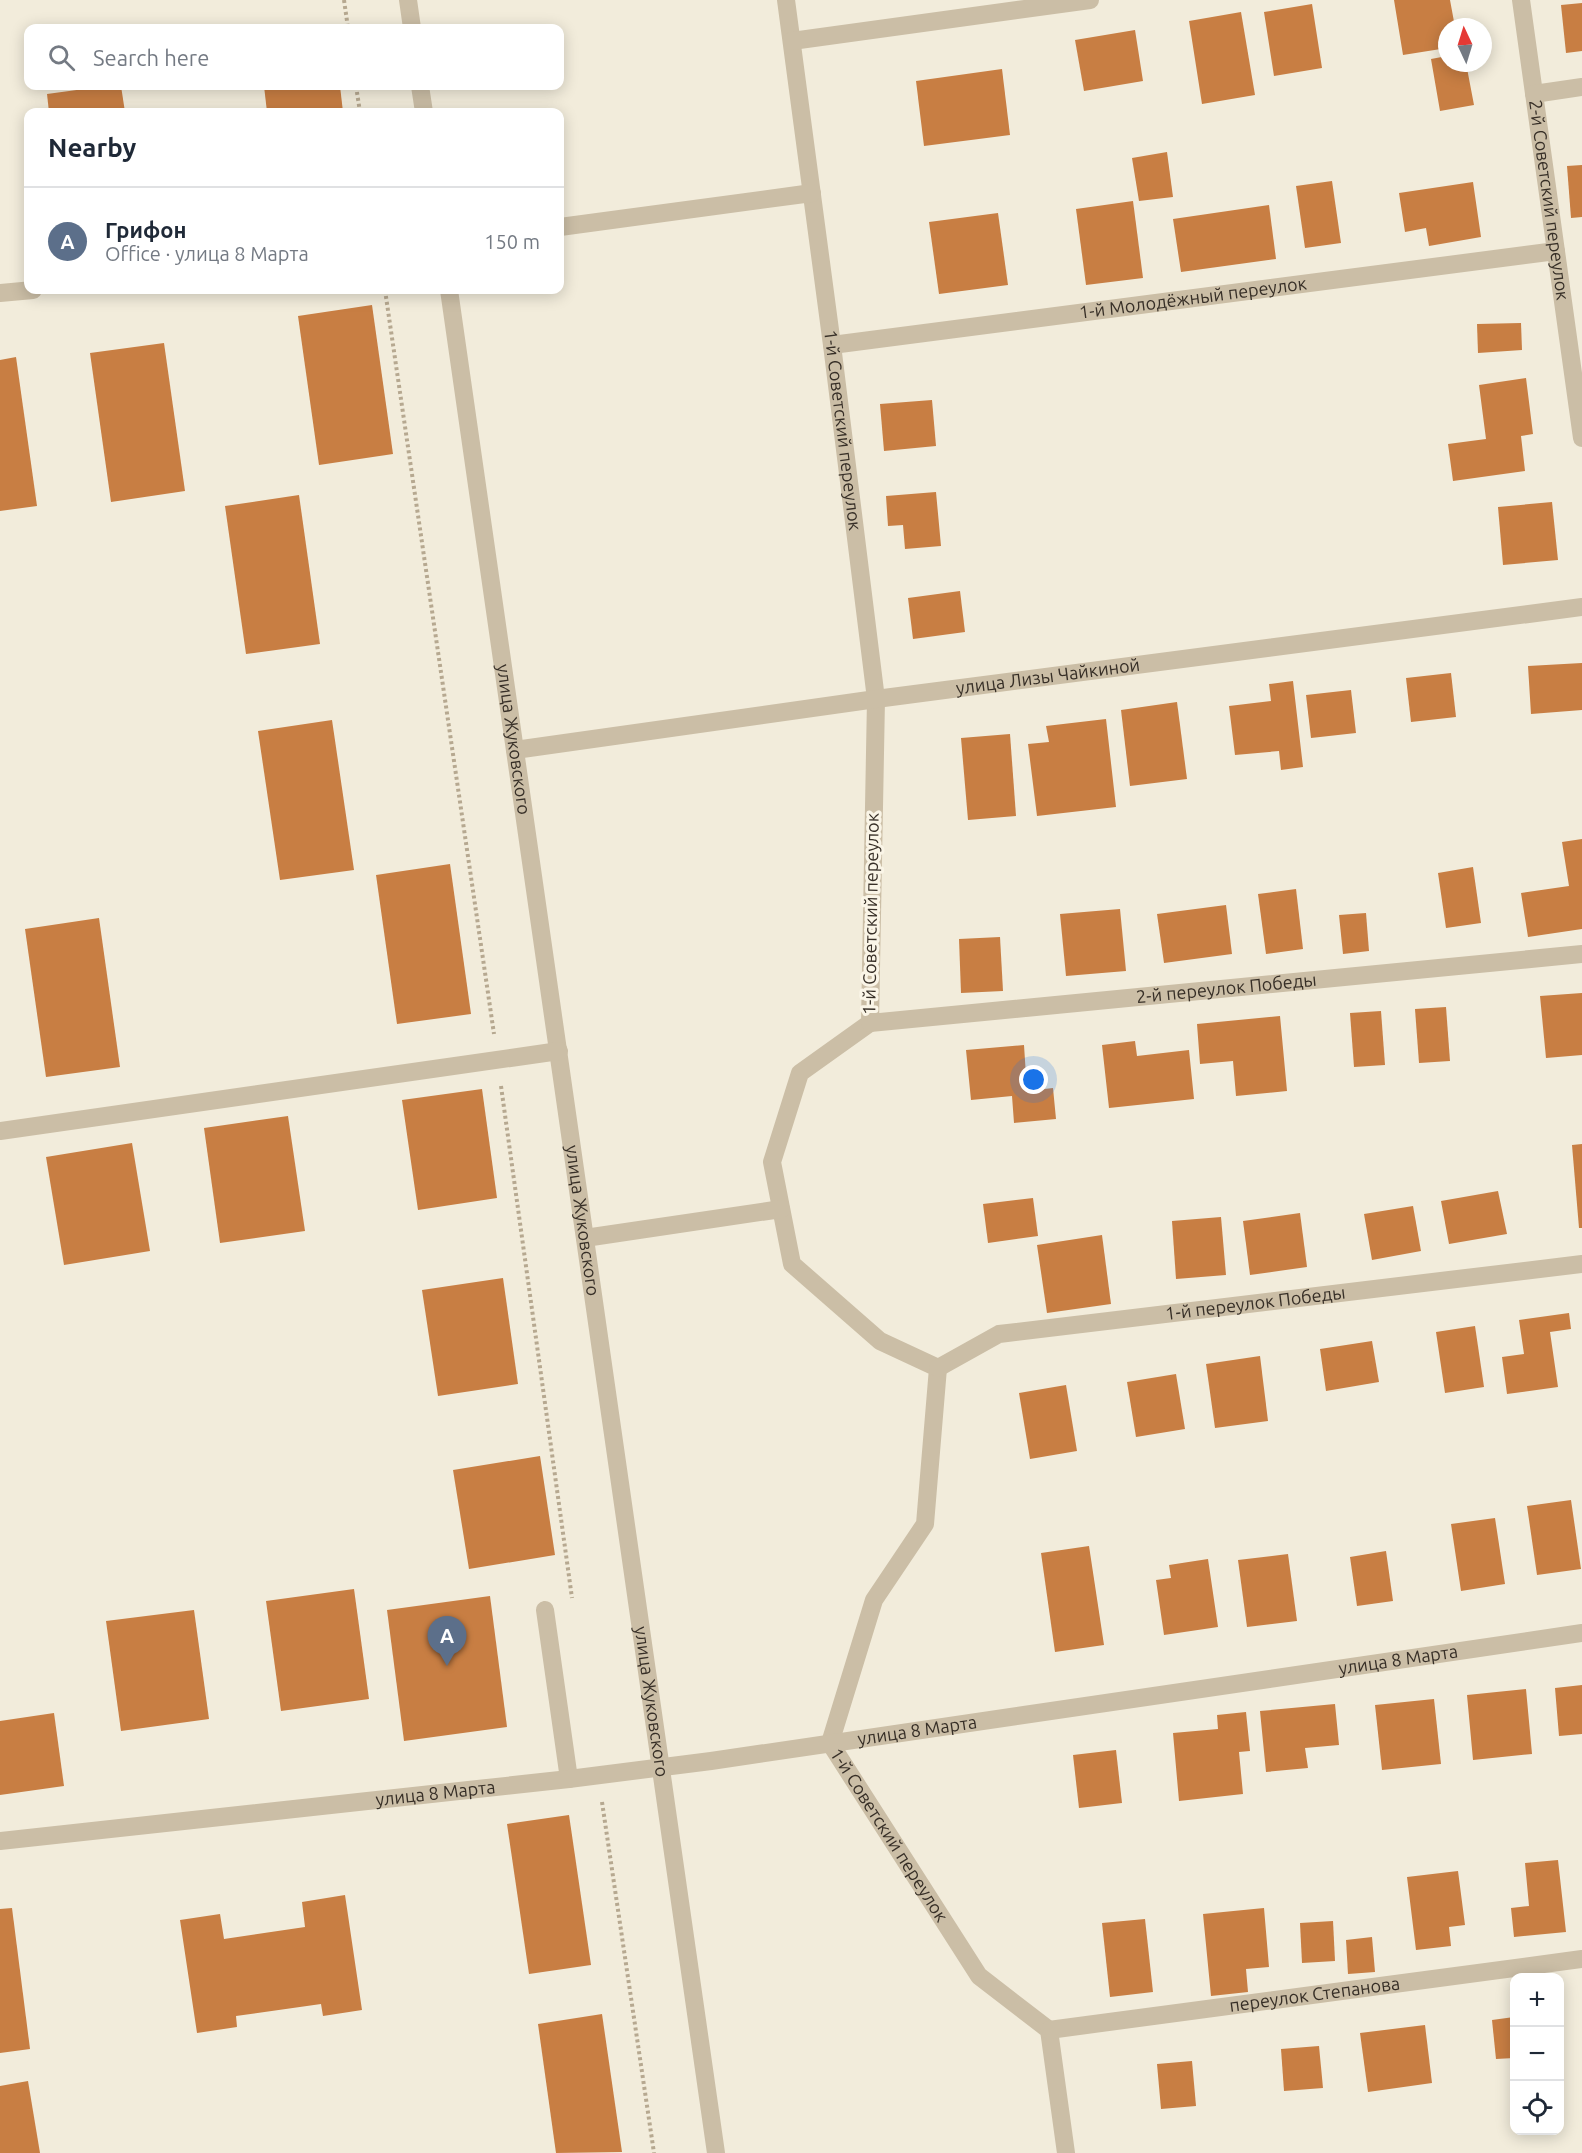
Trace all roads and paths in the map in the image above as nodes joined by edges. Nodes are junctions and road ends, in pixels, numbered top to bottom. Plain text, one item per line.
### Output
1 (344, 0) edge
2 (408, 0) edge
3 (786, 0) edge
4 (1090, 0) edge
5 (1521, 0) edge
6 (347, 24) edge
7 (411, 24) edge
8 (792, 41) junction
9 (1582, 87) edge
10 (357, 90) edge
11 (421, 90) edge
12 (1534, 94) junction
13 (359, 108) edge
14 (423, 108) edge
15 (812, 193) junction
16 (564, 226) edge
17 (1556, 251) junction
18 (24, 291) edge
19 (0, 293) edge
20 (386, 294) edge
21 (450, 294) edge
22 (832, 345) junction
23 (1582, 438) edge
24 (1582, 608) edge
25 (876, 699) junction
26 (515, 750) junction
27 (1582, 954) edge
28 (870, 1023) junction
29 (494, 1030) dead end
30 (559, 1051) junction
31 (500, 1078) dead end
32 (0, 1131) edge
33 (781, 1209) junction
34 (585, 1238) junction
35 (1582, 1263) edge
36 (938, 1368) junction
37 (569, 1573) dead end
38 (545, 1610) dead end
39 (1582, 1633) edge
40 (830, 1743) junction
41 (661, 1766) junction
42 (569, 1779) junction
43 (602, 1799) dead end
44 (0, 1841) edge
45 (1582, 1959) edge
46 (1049, 2030) junction
47 (654, 2153) edge
48 (716, 2153) edge
49 (1066, 2153) edge

1 - 6 path
2 - 7 street
3 - 8 street, 1-й Советский переулок
4 - 8 street
5 - 12 street, 2-й Советский переулок
8 - 15 street, 1-й Советский переулок
9 - 12 street
10 - 13 path
11 - 14 street
12 - 17 street, 2-й Советский переулок
15 - 16 street
15 - 22 street, 1-й Советский переулок
17 - 22 street, 1-й Молодёжный переулок
17 - 23 street, 2-й Советский переулок
18 - 19 street
20 - 29 path
21 - 26 street, улица Жуковского
22 - 25 street, 1-й Советский переулок
24 - 25 street, улица Лизы Чайкиной
25 - 26 street, улица Лизы Чайкиной
25 - 28 street, 1-й Советский переулок
26 - 30 street, улица Жуковского
27 - 28 street, 2-й переулок Победы
28 - 33 street, 1-й Советский переулок
30 - 32 street
30 - 34 street, улица Жуковского
31 - 37 path
33 - 34 street
33 - 36 street, 1-й Советский переулок
34 - 41 street, улица Жуковского
35 - 36 street, 1-й переулок Победы
36 - 40 street, 1-й Советский переулок
38 - 42 street
39 - 40 street, улица 8 Марта
40 - 41 street, улица 8 Марта
40 - 46 street, 1-й Советский переулок
41 - 42 street, улица 8 Марта
41 - 48 street, улица Жуковского
42 - 44 street, улица 8 Марта
43 - 47 path
45 - 46 street, переулок Степанова
46 - 49 street

